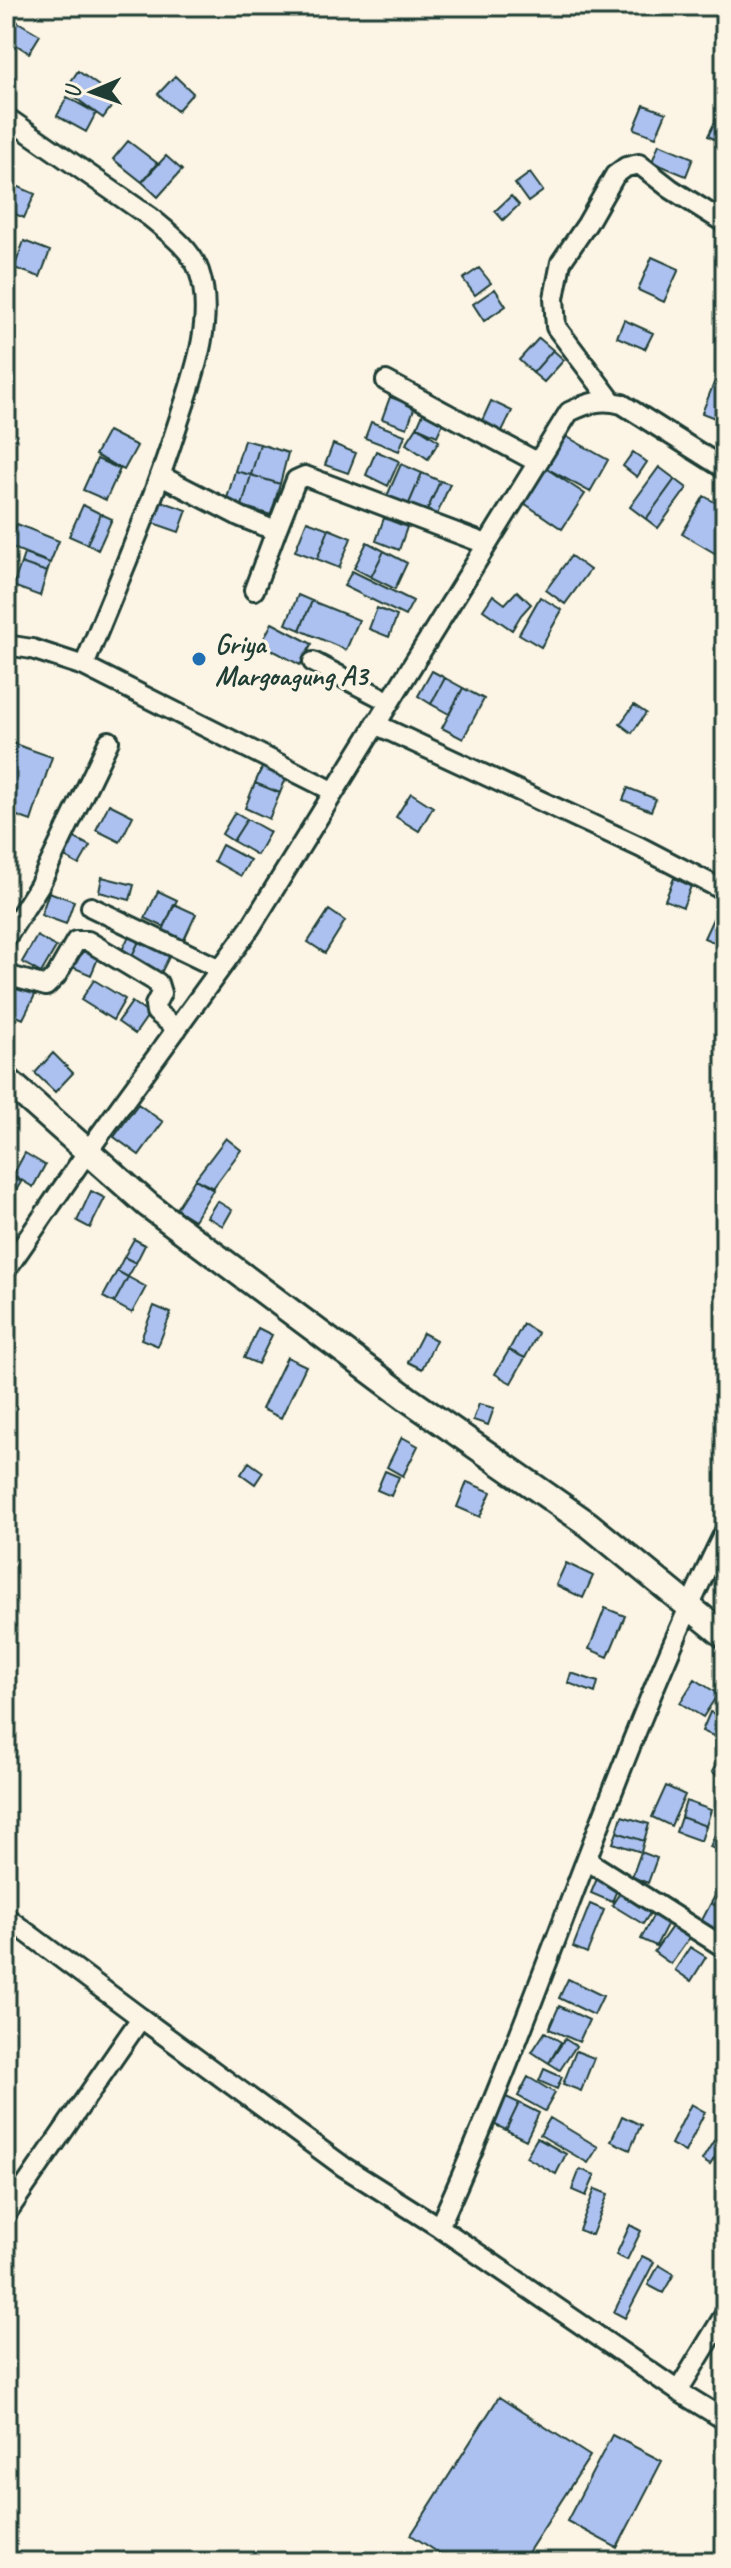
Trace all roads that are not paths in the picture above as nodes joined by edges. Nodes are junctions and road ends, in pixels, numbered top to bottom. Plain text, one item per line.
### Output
1 (6, 117) edge
2 (725, 223) edge
3 (386, 381) dead end
4 (611, 400) junction
5 (537, 462) junction
6 (725, 469) edge
7 (161, 476) junction
8 (276, 531) junction
9 (486, 544) junction
10 (254, 590) dead end
11 (6, 645) edge
12 (313, 662) dead end
13 (84, 666) junction
14 (388, 701) junction
15 (375, 724) junction
16 (109, 741) dead end
17 (333, 791) junction
18 (725, 891) edge
19 (91, 907) dead end
20 (6, 938) edge
21 (220, 969) junction
22 (6, 975) edge
23 (177, 1029) junction
24 (6, 1079) edge
25 (88, 1151) junction
26 (6, 1270) edge
27 (725, 1531) edge
28 (688, 1607) junction
29 (725, 1636) edge
30 (588, 1861) junction
31 (6, 1917) edge
32 (725, 1948) edge
33 (141, 2018) junction
34 (6, 2214) edge
35 (439, 2227) junction
36 (725, 2314) edge
37 (678, 2391) junction
38 (725, 2420) edge

1 - 7 street
2 - 4 street
3 - 5 street
4 - 5 street
4 - 6 street
5 - 9 street
7 - 8 street
7 - 13 street
8 - 9 street
8 - 10 street
9 - 14 street
11 - 13 street
12 - 14 street
13 - 17 street
14 - 15 street
15 - 17 street
15 - 18 street
16 - 20 street
17 - 21 street
19 - 21 street
21 - 23 street
22 - 23 street
23 - 25 street
24 - 25 street
25 - 26 street
25 - 28 street
27 - 28 street
28 - 29 street
28 - 30 street
30 - 32 street
30 - 35 street
31 - 33 street
33 - 34 street
33 - 35 street
35 - 37 street
36 - 37 street
37 - 38 street

